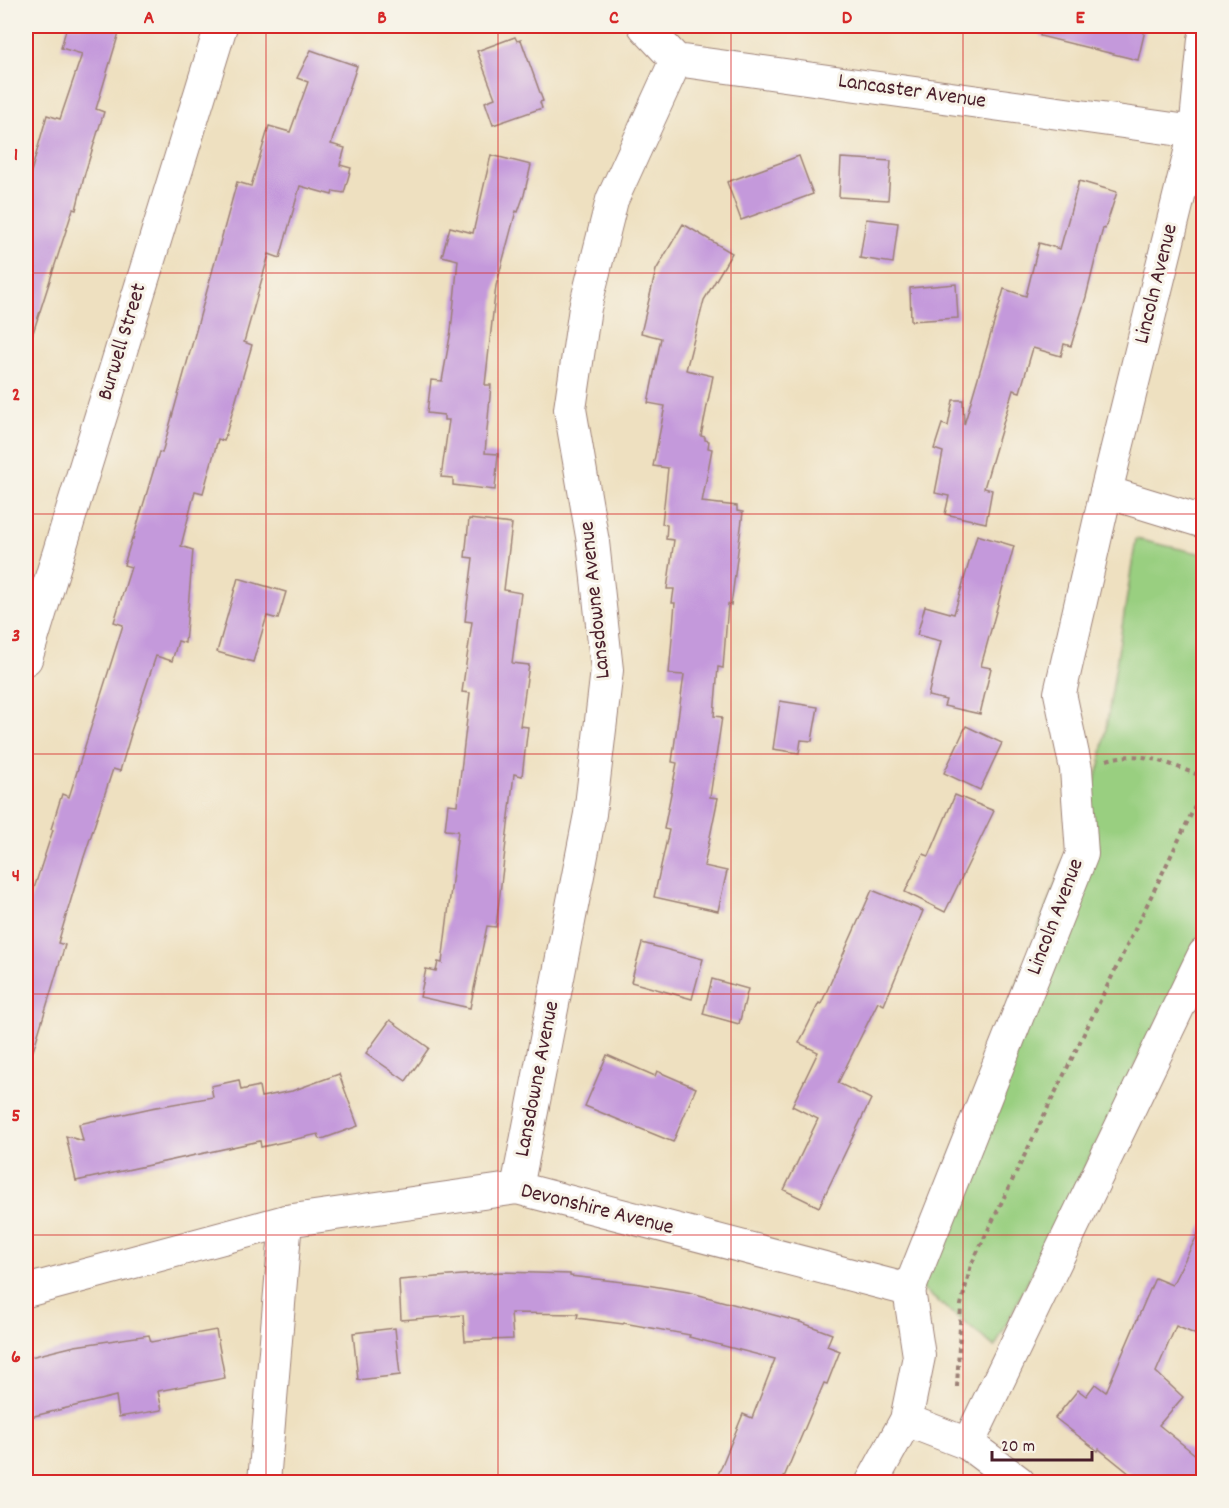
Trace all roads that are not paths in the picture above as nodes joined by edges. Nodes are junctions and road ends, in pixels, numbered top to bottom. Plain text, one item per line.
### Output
1 (221, 26) edge
2 (644, 26) edge
3 (1203, 39) edge
4 (676, 60) junction
5 (1195, 132) junction
6 (1106, 492) junction
7 (1203, 522) edge
8 (26, 659) edge
9 (1203, 954) edge
10 (517, 1188) junction
11 (286, 1221) junction
12 (909, 1290) junction
13 (26, 1291) edge
14 (906, 1420) junction
15 (959, 1441) junction
16 (264, 1482) edge
17 (872, 1482) edge
18 (1019, 1482) edge

1 - 8 street, Burwell Street
2 - 4 street
3 - 5 street, Lincoln Avenue
4 - 5 street, Lancaster Avenue
4 - 10 street, Lansdowne Avenue
5 - 6 street, Lincoln Avenue
6 - 7 street
6 - 12 street, Lincoln Avenue
9 - 15 street
10 - 11 street, Devonshire Avenue
10 - 12 street, Devonshire Avenue
11 - 13 street, Devonshire Avenue
11 - 16 street
12 - 14 street
14 - 15 street
14 - 17 street
15 - 18 street

